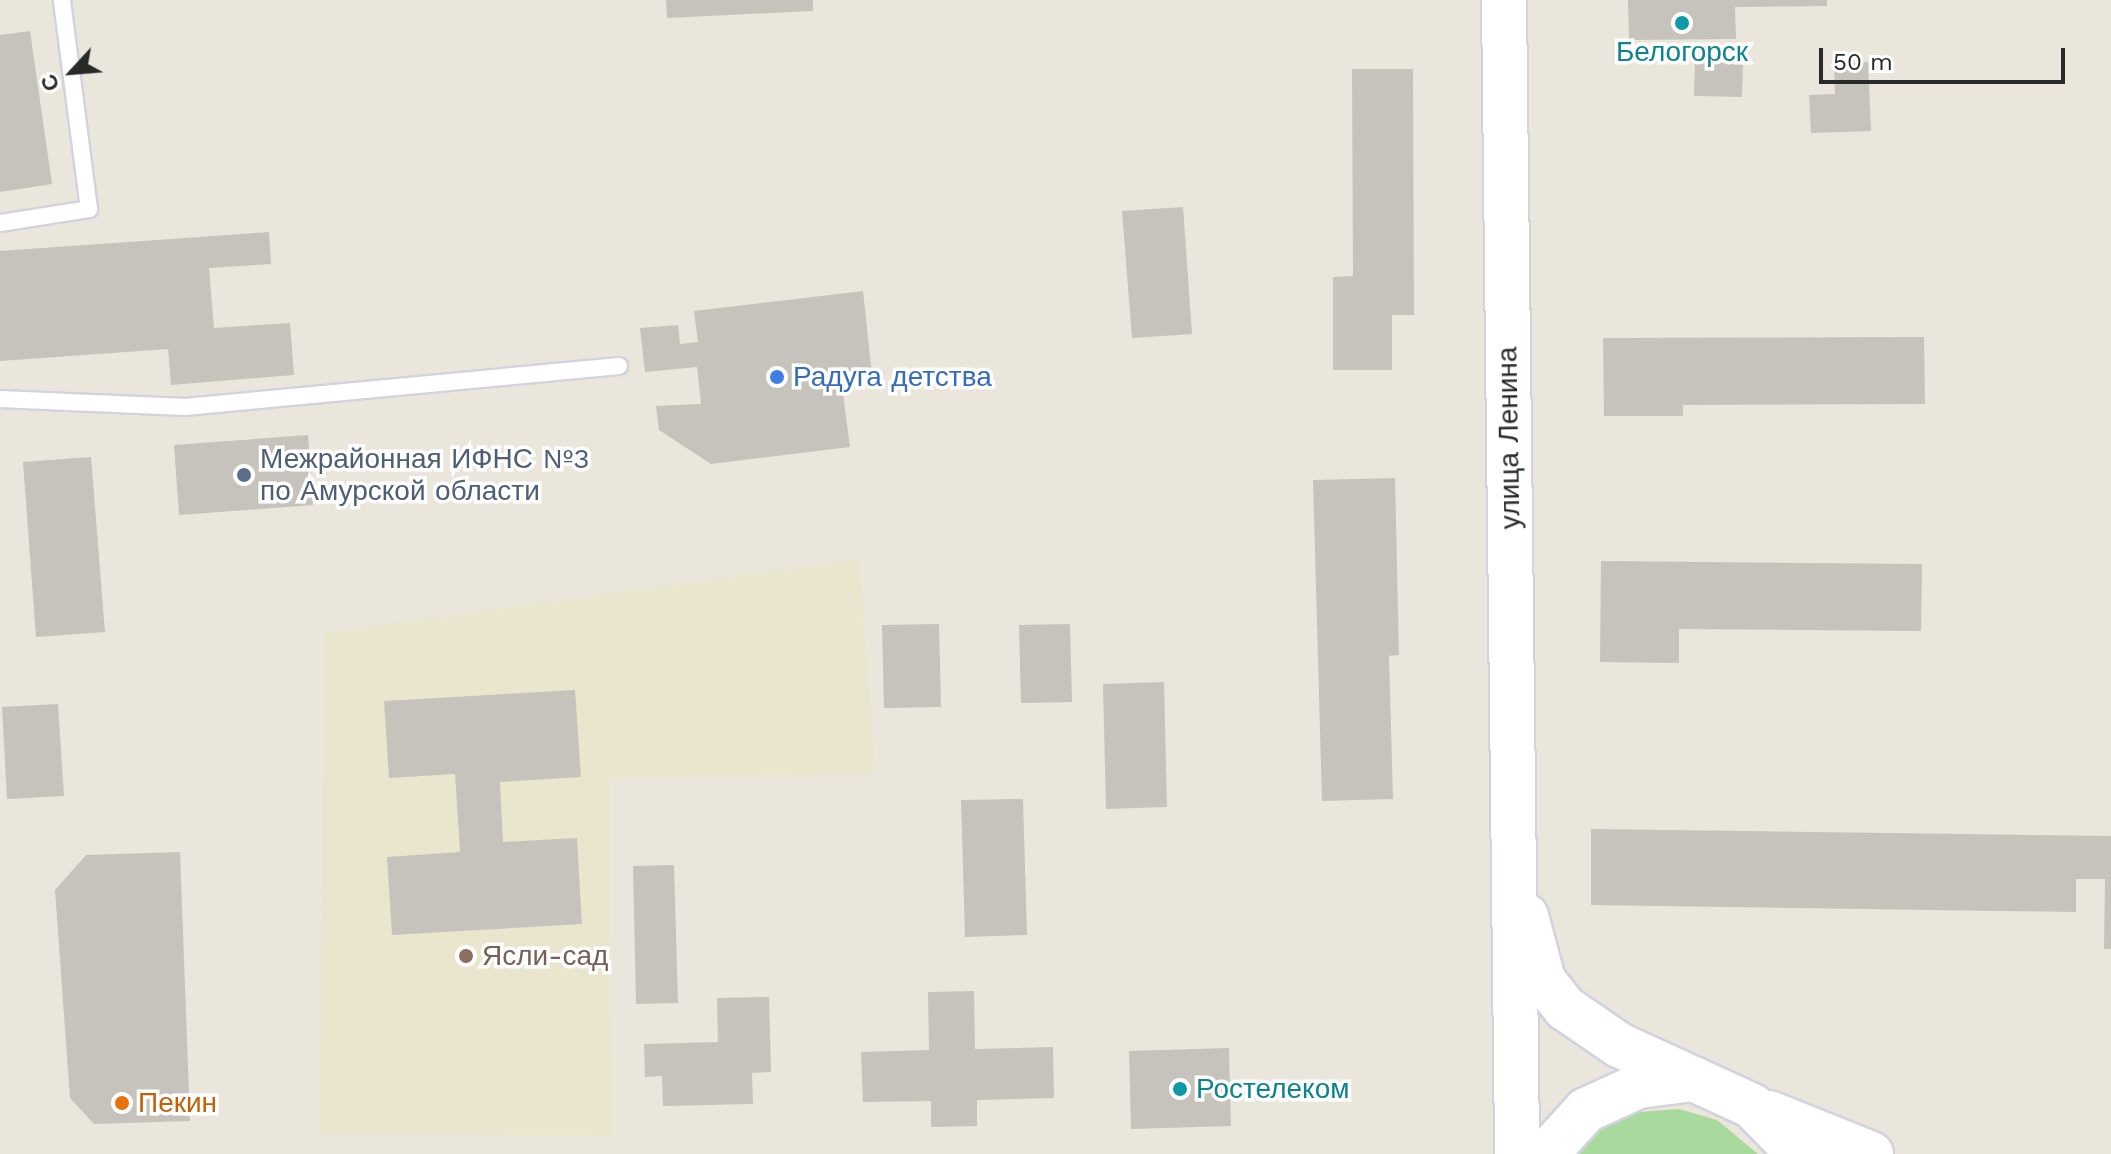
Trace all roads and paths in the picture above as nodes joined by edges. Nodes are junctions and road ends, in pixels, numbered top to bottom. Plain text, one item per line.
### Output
1 (62, 0) edge
2 (1504, 0) edge
3 (0, 223) edge
4 (619, 366) dead end
5 (0, 399) edge
6 (1514, 876) junction
7 (1694, 1079) junction
8 (1752, 1106) junction
9 (1517, 1154) edge
10 (1546, 1154) edge
11 (1799, 1154) edge
12 (1871, 1154) edge

1 - 3 lane
2 - 6 street, улица Ленина
4 - 5 lane
6 - 7 street, улица Ленина
6 - 9 street, улица Ленина
7 - 8 street, улица Ленина
7 - 10 street
8 - 11 street
8 - 12 street, улица Ленина

